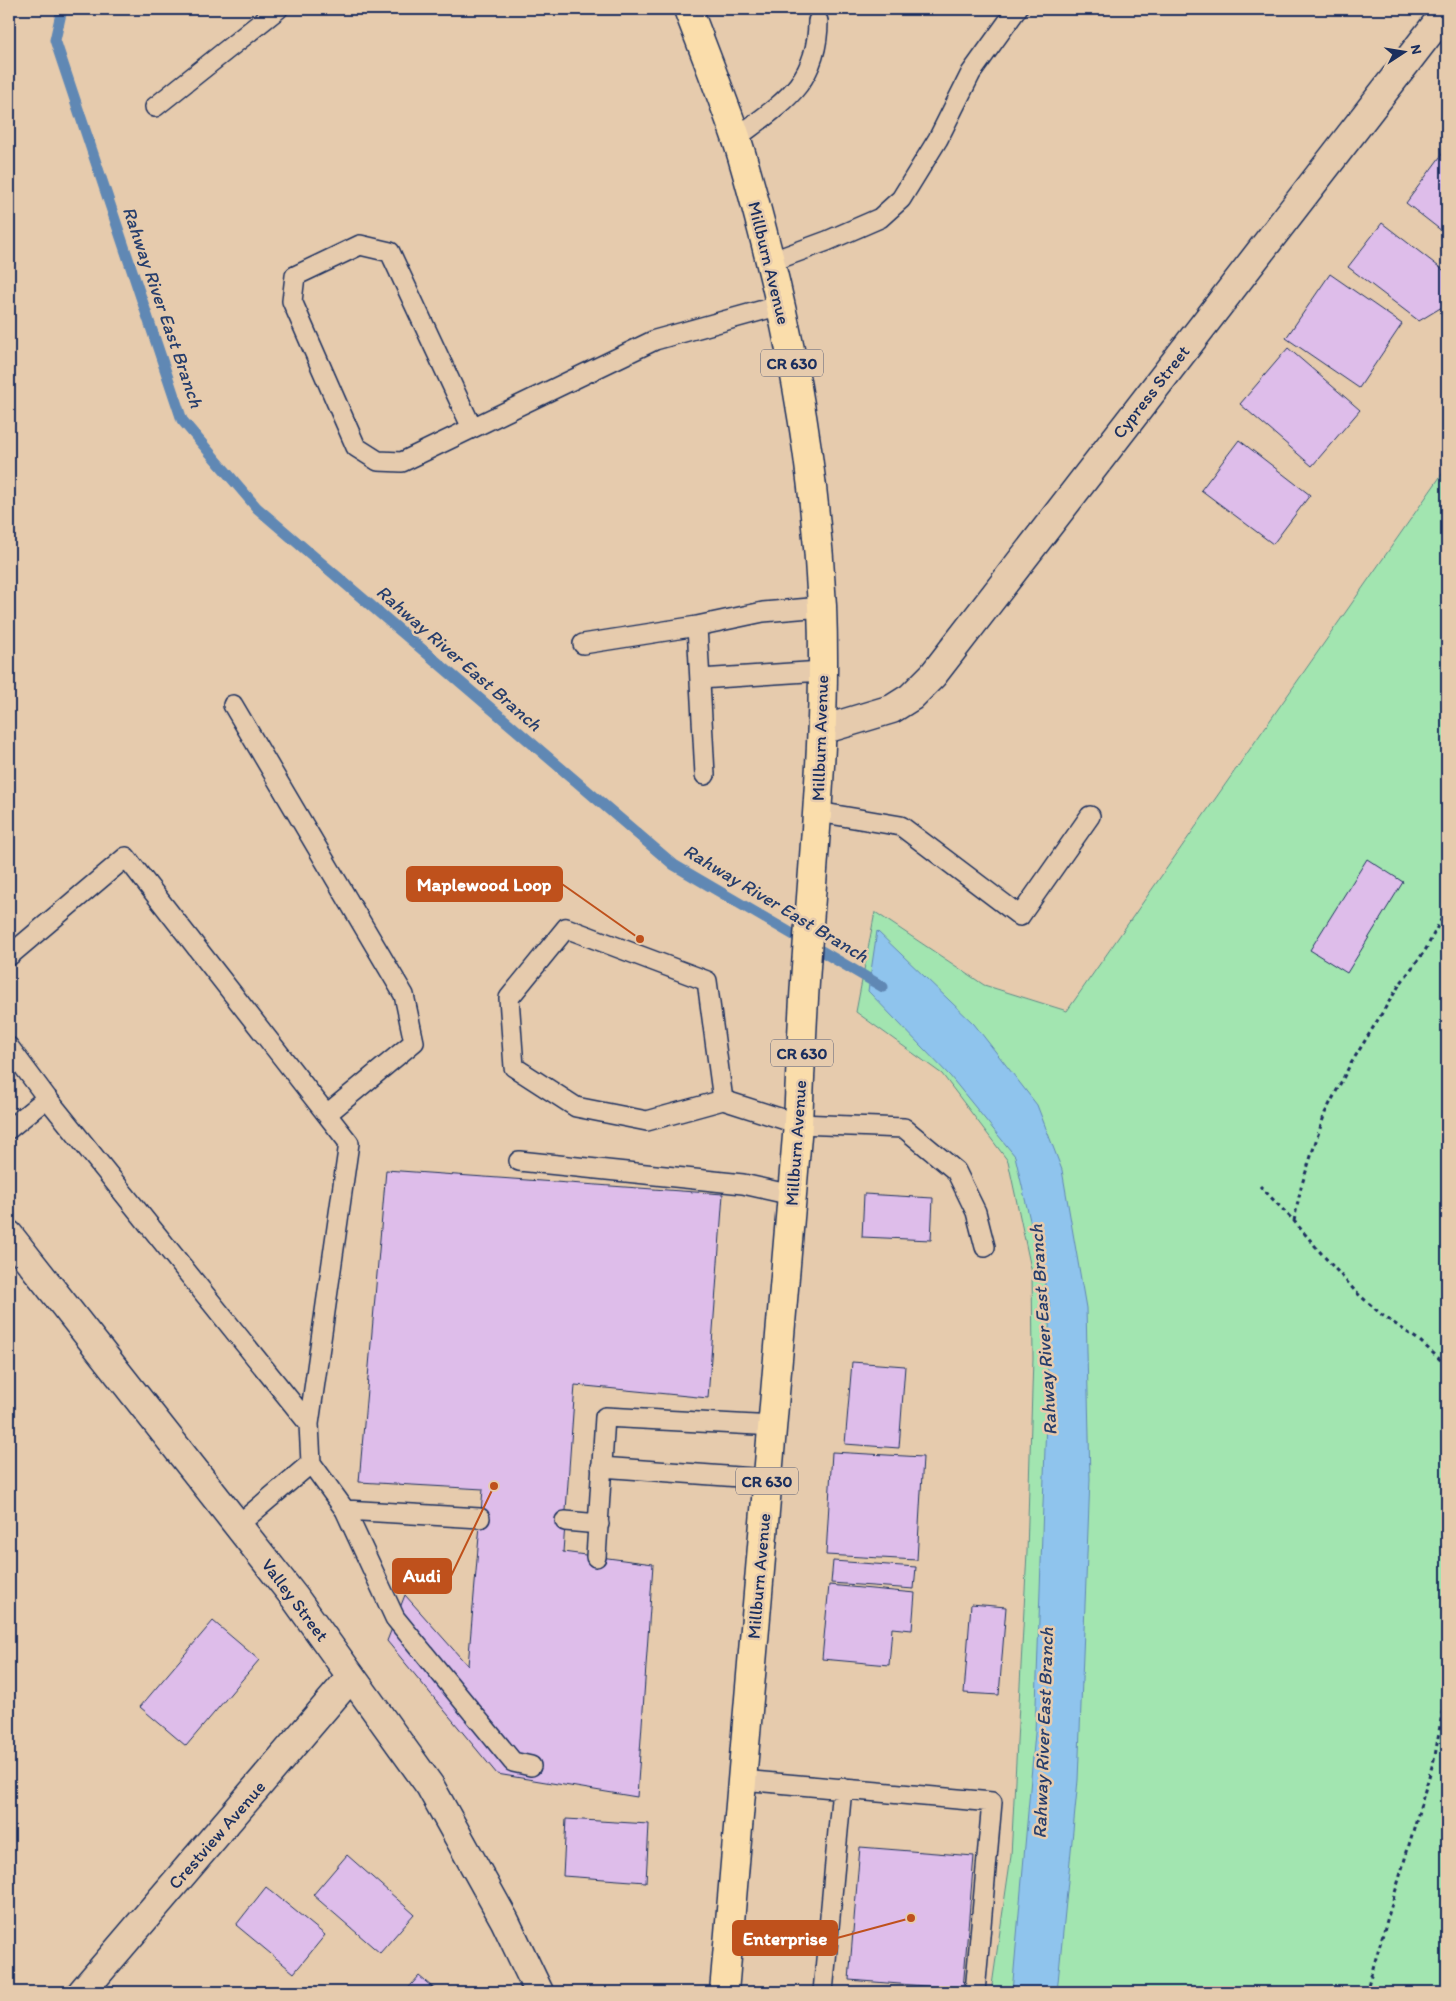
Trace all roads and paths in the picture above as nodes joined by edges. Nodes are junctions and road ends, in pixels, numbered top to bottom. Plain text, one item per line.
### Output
1 (278, 9) edge
2 (688, 9) edge
3 (1017, 9) edge
4 (1447, 10) edge
5 (818, 21) dead end
6 (155, 107) dead end
7 (736, 138) junction
8 (770, 262) junction
9 (781, 305) junction
10 (472, 428) junction
11 (822, 607) junction
12 (697, 626) junction
13 (583, 644) dead end
14 (822, 671) junction
15 (700, 679) junction
16 (234, 705) dead end
17 (822, 730) junction
18 (705, 775) dead end
19 (818, 812) junction
20 (1090, 816) dead end
21 (1447, 908) edge
22 (9, 956) edge
23 (9, 1047) edge
24 (47, 1098) junction
25 (723, 1100) junction
26 (327, 1114) junction
27 (798, 1124) junction
28 (9, 1129) edge
29 (519, 1161) dead end
30 (1260, 1186) dead end
31 (792, 1195) junction
32 (1294, 1221) junction
33 (9, 1235) edge
34 (985, 1247) dead end
35 (1447, 1366) edge
36 (309, 1424) junction
37 (773, 1426) junction
38 (311, 1463) junction
39 (601, 1467) junction
40 (767, 1479) junction
41 (345, 1510) junction
42 (480, 1518) dead end
43 (565, 1521) dead end
44 (599, 1524) junction
45 (238, 1525) junction
46 (596, 1557) dead end
47 (351, 1677) junction
48 (1447, 1683) edge
49 (532, 1766) dead end
50 (742, 1780) junction
51 (842, 1788) junction
52 (82, 1992) edge
53 (539, 1992) edge
54 (724, 1992) edge
55 (824, 1992) edge
56 (975, 1992) edge
57 (1366, 1992) edge

1 - 6 lane
2 - 7 main road, Millburn Avenue / CR 630
3 - 8 lane
4 - 17 street, Cypress Street
5 - 7 lane
7 - 8 main road, Millburn Avenue / CR 630
8 - 9 main road, Millburn Avenue / CR 630
9 - 10 lane
9 - 11 main road, Millburn Avenue / CR 630
10 - 10 lane
11 - 12 lane
11 - 14 main road, Millburn Avenue / CR 630
12 - 13 lane
12 - 15 lane
14 - 15 lane
14 - 17 main road, Millburn Avenue / CR 630
15 - 18 lane
16 - 26 lane
17 - 19 main road, Millburn Avenue / CR 630
19 - 20 lane
19 - 27 main road, Millburn Avenue / CR 630
21 - 32 path
22 - 26 lane
23 - 24 lane
24 - 28 lane
24 - 36 lane
25 - 25 lane
25 - 27 lane
26 - 36 lane
27 - 31 main road, Millburn Avenue / CR 630
27 - 34 lane
29 - 31 lane
30 - 32 path
31 - 37 main road, Millburn Avenue / CR 630
32 - 35 path
33 - 45 street, Valley Street
36 - 38 lane
37 - 39 lane
37 - 40 main road, Millburn Avenue / CR 630
38 - 41 lane
38 - 45 lane
39 - 40 lane
39 - 44 lane
40 - 50 main road, Millburn Avenue / CR 630
41 - 42 lane
41 - 49 lane
43 - 44 lane
44 - 46 lane
45 - 47 street, Valley Street
47 - 52 street, Crestview Avenue
47 - 53 street, Valley Street
48 - 57 path
50 - 51 lane
50 - 54 main road, Millburn Avenue / CR 630
51 - 55 lane
51 - 56 lane

